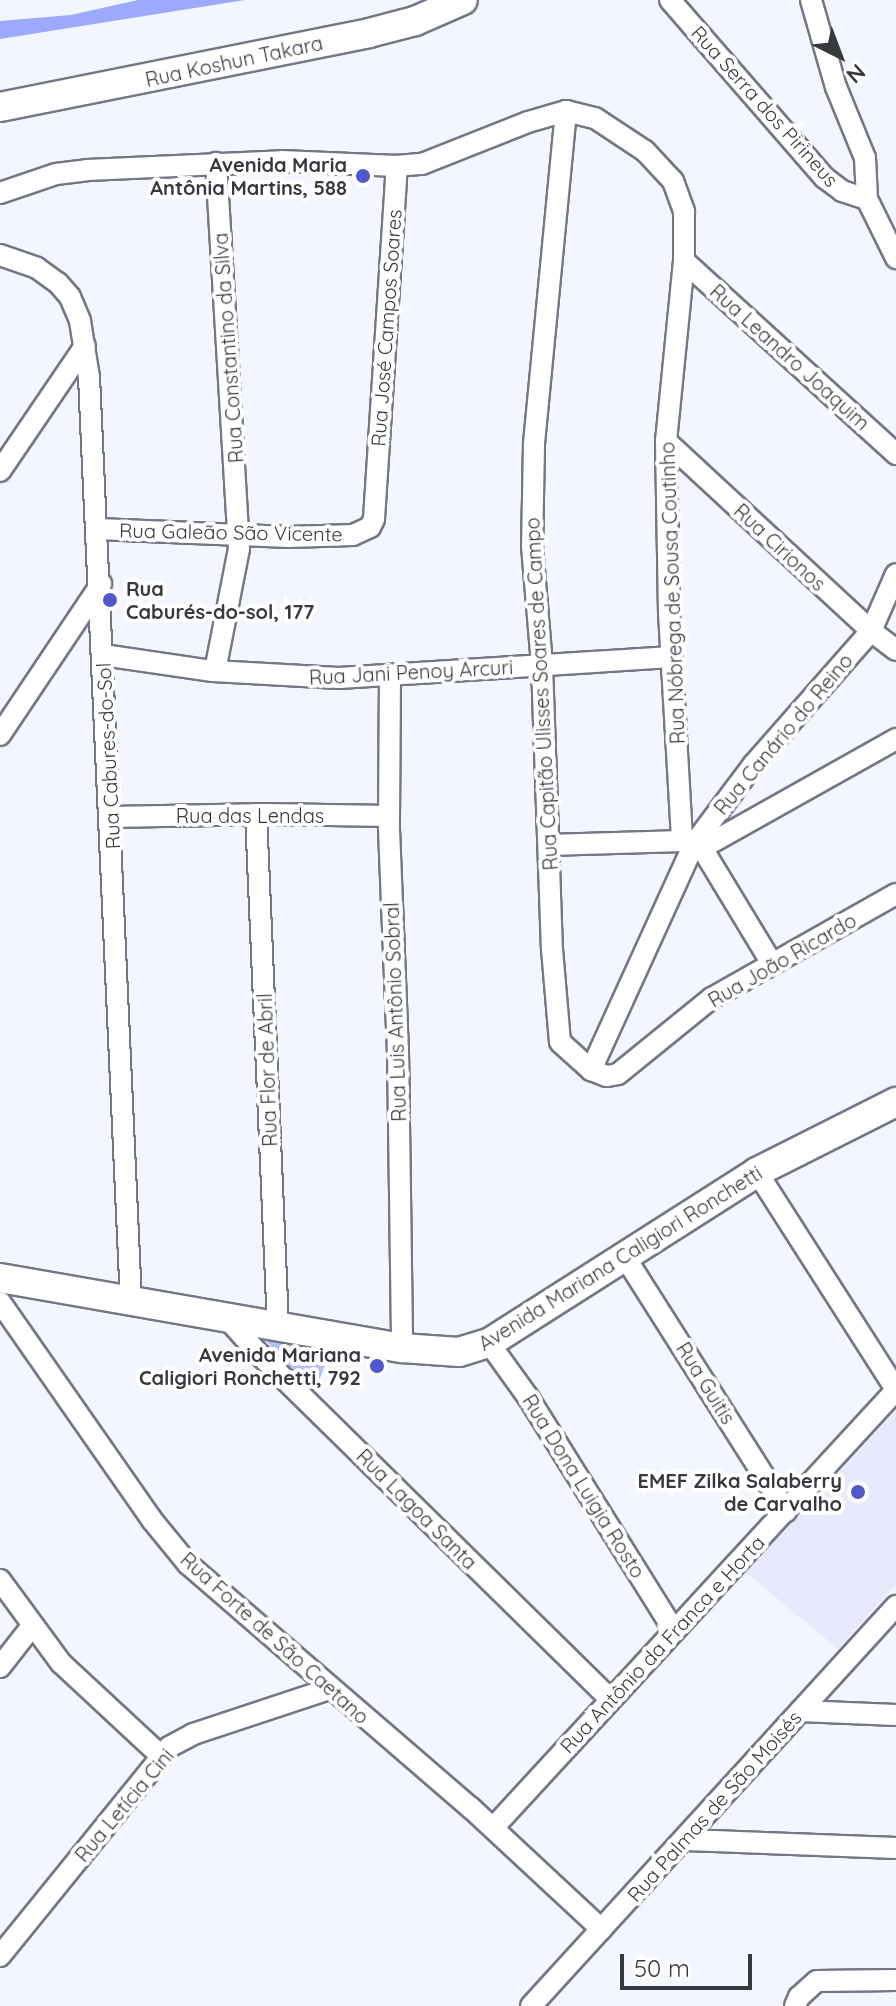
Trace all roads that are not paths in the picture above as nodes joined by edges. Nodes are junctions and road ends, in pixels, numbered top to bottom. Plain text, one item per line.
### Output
1 (463, 0) edge
2 (670, 0) edge
3 (811, 0) edge
4 (0, 107) edge
5 (566, 111) junction
6 (216, 163) junction
7 (397, 166) junction
8 (0, 193) edge
9 (867, 199) junction
10 (0, 255) edge
11 (896, 258) edge
12 (684, 261) junction
13 (85, 346) junction
14 (666, 441) junction
15 (896, 454) edge
16 (0, 471) edge
17 (376, 489) joint
18 (98, 529) junction
19 (239, 533) junction
20 (896, 574) edge
21 (101, 584) junction
22 (871, 631) junction
23 (896, 650) edge
24 (103, 655) junction
25 (671, 657) junction
26 (542, 665) junction
27 (215, 671) junction
28 (390, 676) junction
29 (0, 735) edge
30 (896, 739) edge
31 (256, 814) junction
32 (389, 816) junction
33 (111, 817) junction
34 (549, 845) junction
35 (693, 845) junction
36 (896, 894) edge
37 (771, 962) junction
38 (591, 1070) junction
39 (896, 1102) edge
40 (757, 1172) junction
41 (625, 1257) junction
42 (0, 1278) edge
43 (131, 1301) junction
44 (0, 1302) edge
45 (226, 1317) junction
46 (278, 1327) junction
47 (489, 1343) junction
48 (402, 1348) junction
49 (896, 1389) edge
50 (786, 1511) junction
51 (0, 1580) edge
52 (896, 1606) edge
53 (32, 1626) junction
54 (674, 1631) junction
55 (0, 1667) edge
56 (329, 1689) junction
57 (610, 1699) junction
58 (800, 1711) junction
59 (896, 1715) edge
60 (160, 1755) junction
61 (493, 1828) junction
62 (686, 1840) junction
63 (896, 1848) edge
64 (601, 1929) junction
65 (0, 1956) edge
66 (896, 1980) edge
67 (531, 2006) edge
68 (795, 2006) edge

1 - 4 street, Rua Koshun Takara
2 - 9 street, Rua Serra dos Pirineus
3 - 9 street
5 - 7 street
5 - 12 street, Rua Nóbrega de Sousa Coutinho
5 - 26 street, Rua Capitão Ulisses Soares de Campo
6 - 7 street
6 - 8 street
6 - 19 street, Rua Constantino da Silva
7 - 17 street, Rua José Campos Soares
9 - 11 street
10 - 13 street, Rua Cabures-do-Sol
12 - 14 street, Rua Nóbrega de Sousa Coutinho
12 - 15 street, Rua Leandro Joaquim
13 - 16 street
13 - 18 street, Rua Cabures-do-Sol
14 - 22 street, Rua Cirionos
14 - 25 street, Rua Nóbrega de Sousa Coutinho
17 - 19 street, Rua Galeão São Vicente
18 - 19 street, Rua Galeão São Vicente
18 - 21 street, Rua Cabures-do-Sol
19 - 27 street, Rua Constantino da Silva
20 - 22 street, Rua Canário do Reino
21 - 24 street, Rua Cabures-do-Sol
21 - 29 street
22 - 23 street, Rua Cirionos
22 - 35 street, Rua Canário do Reino
24 - 27 street, Rua Jani Penoy Arcuri
24 - 33 street, Rua Cabures-do-Sol
25 - 26 street, Rua Jani Penoy Arcuri
25 - 35 street, Rua Nóbrega de Sousa Coutinho
26 - 28 street, Rua Jani Penoy Arcuri
26 - 34 street, Rua Capitão Ulisses Soares de Campo
27 - 28 street, Rua Jani Penoy Arcuri
28 - 32 street, Rua Luis Antônio Sobral
30 - 35 street
31 - 32 street, Rua das Lendas
31 - 33 street, Rua das Lendas
31 - 46 street, Rua Flor de Abril
32 - 48 street, Rua Luis Antônio Sobral
33 - 43 street, Rua Cabures-do-Sol
34 - 35 street
34 - 38 street, Rua Capitão Ulisses Soares de Campo
35 - 37 street, Rua Nóbrega de Sousa Coutinho
35 - 38 street, Rua Canário do Reino
36 - 37 street, Rua João Ricardo
37 - 38 street, Rua João Ricardo
39 - 40 street, Avenida Mariana Caligiori Ronchetti
40 - 41 street, Avenida Mariana Caligiori Ronchetti
40 - 49 street
41 - 47 street, Avenida Mariana Caligiori Ronchetti
41 - 50 street, Rua Guitis
42 - 43 street, Avenida Mariana Caligiori Ronchetti
43 - 45 street, Avenida Mariana Caligiori Ronchetti
44 - 56 street, Rua Forte de São Caetano
45 - 46 street, Avenida Mariana Caligiori Ronchetti
45 - 57 street, Rua Lagoa Santa
46 - 48 street, Avenida Mariana Caligiori Ronchetti
47 - 48 street, Avenida Mariana Caligiori Ronchetti
47 - 54 street, Rua Dona Luigia Rosto
49 - 50 street, Rua Antônio da Franca e Horta
50 - 54 street, Rua Antônio da Franca e Horta
51 - 53 street
52 - 58 street, Rua Palmas de São Moisés
53 - 55 street
53 - 60 street
54 - 57 street, Rua Antônio da Franca e Horta
56 - 60 street, Rua Letícia Cini
56 - 61 street, Rua Forte de São Caetano
57 - 61 street, Rua Antônio da Franca e Horta
58 - 59 street
58 - 62 street, Rua Palmas de São Moisés
60 - 65 street, Rua Letícia Cini
61 - 64 street, Rua Forte de São Caetano
62 - 63 street
62 - 64 street, Rua Palmas de São Moisés
64 - 67 street, Rua Palmas de São Moisés
66 - 68 street

